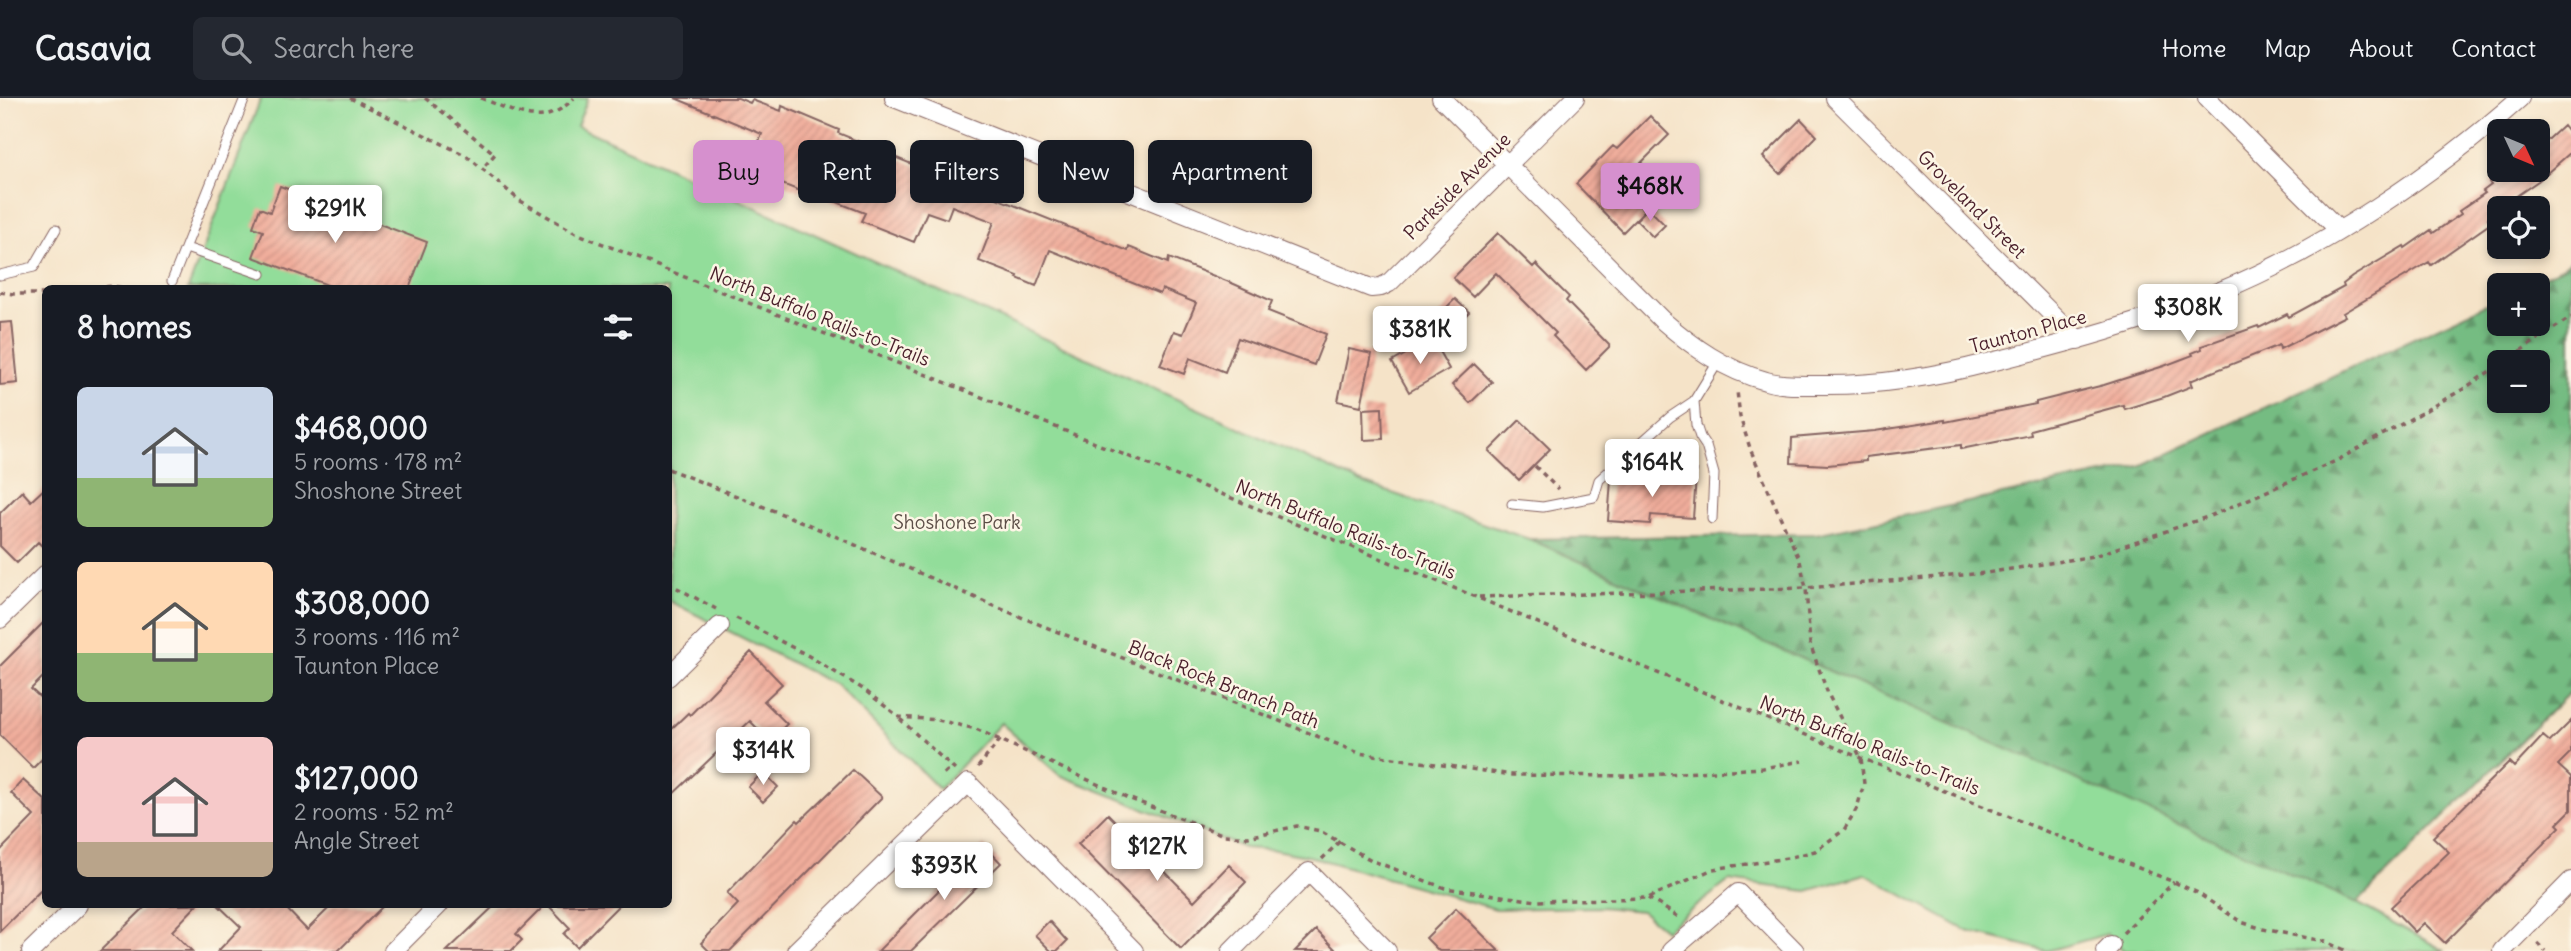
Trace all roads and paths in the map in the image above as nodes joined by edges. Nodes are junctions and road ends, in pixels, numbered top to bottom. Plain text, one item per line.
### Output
1 (245, 98) edge
2 (350, 98) edge
3 (425, 98) edge
4 (481, 98) edge
5 (574, 98) edge
6 (894, 98) edge
7 (1441, 98) edge
8 (1575, 98) edge
9 (1835, 98) edge
10 (2207, 98) edge
11 (2520, 98) edge
12 (1508, 165) junction
13 (482, 169) junction
14 (56, 229) dead end
15 (2339, 230) junction
16 (186, 248) junction
17 (261, 274) dead end
18 (0, 275) edge
19 (172, 281) dead end
20 (0, 292) edge
21 (42, 294) edge
22 (2571, 317) edge
23 (2078, 340) junction
24 (2522, 350) edge
25 (1718, 362) junction
26 (2487, 373) edge
27 (1738, 386) dead end
28 (1694, 401) junction
29 (1535, 466) dead end
30 (672, 471) edge
31 (1697, 471) dead end
32 (1633, 480) dead end
33 (1563, 493) dead end
34 (1512, 504) dead end
35 (1712, 519) dead end
36 (42, 578) edge
37 (672, 586) edge
38 (1806, 588) junction
39 (1476, 597) junction
40 (723, 618) junction
41 (0, 619) edge
42 (672, 673) edge
43 (899, 717) junction
44 (1000, 739) junction
45 (1861, 758) junction
46 (1802, 761) dead end
47 (951, 767) junction
48 (944, 774) dead end
49 (970, 778) junction
50 (1340, 841) junction
51 (1323, 858) dead end
52 (1744, 863) junction
53 (2571, 881) edge
54 (2174, 883) junction
55 (1740, 885) junction
56 (1648, 898) junction
57 (75, 908) edge
58 (436, 908) edge
59 (1683, 920) dead end
60 (2534, 940) dead end
61 (2108, 948) edge
62 (31, 951) edge
63 (393, 951) edge
64 (796, 951) edge
65 (1134, 951) edge
66 (1231, 951) edge
67 (1387, 951) edge
68 (1671, 951) edge
69 (1795, 951) edge
70 (2347, 951) edge
71 (2502, 951) edge
72 (2545, 951) edge

1 - 16 lane
2 - 13 path, North Buffalo Rails-to-Trails
3 - 13 path
4 - 5 path
6 - 12 street, Parkside Avenue
7 - 12 street, Taunton Place
8 - 12 street, Parkside Avenue
9 - 23 street, Groveland Street
10 - 15 street
11 - 15 street, Taunton Place
12 - 25 street, Taunton Place
13 - 39 path, North Buffalo Rails-to-Trails
14 - 18 lane
15 - 23 street, Taunton Place
16 - 17 lane
16 - 19 lane
20 - 21 path
22 - 24 path
23 - 25 street, Taunton Place
25 - 28 lane
26 - 38 path
27 - 38 path
28 - 34 lane
28 - 35 lane
29 - 33 path
30 - 46 path, Black Rock Branch Path
31 - 32 path
36 - 41 street
37 - 40 path
38 - 39 path
38 - 45 path
39 - 45 path, North Buffalo Rails-to-Trails
40 - 42 street
40 - 43 path
43 - 44 path
43 - 47 path
44 - 49 path
44 - 50 path
45 - 52 path
45 - 54 path, North Buffalo Rails-to-Trails
47 - 48 path
47 - 49 path
49 - 64 street
49 - 65 street
50 - 51 path
50 - 56 path
52 - 55 path
52 - 56 path
53 - 71 street
54 - 61 path
54 - 70 path, North Buffalo Rails-to-Trails
55 - 68 street
55 - 69 street
56 - 59 path
57 - 62 street
58 - 63 street
60 - 72 path
66 - 67 street

